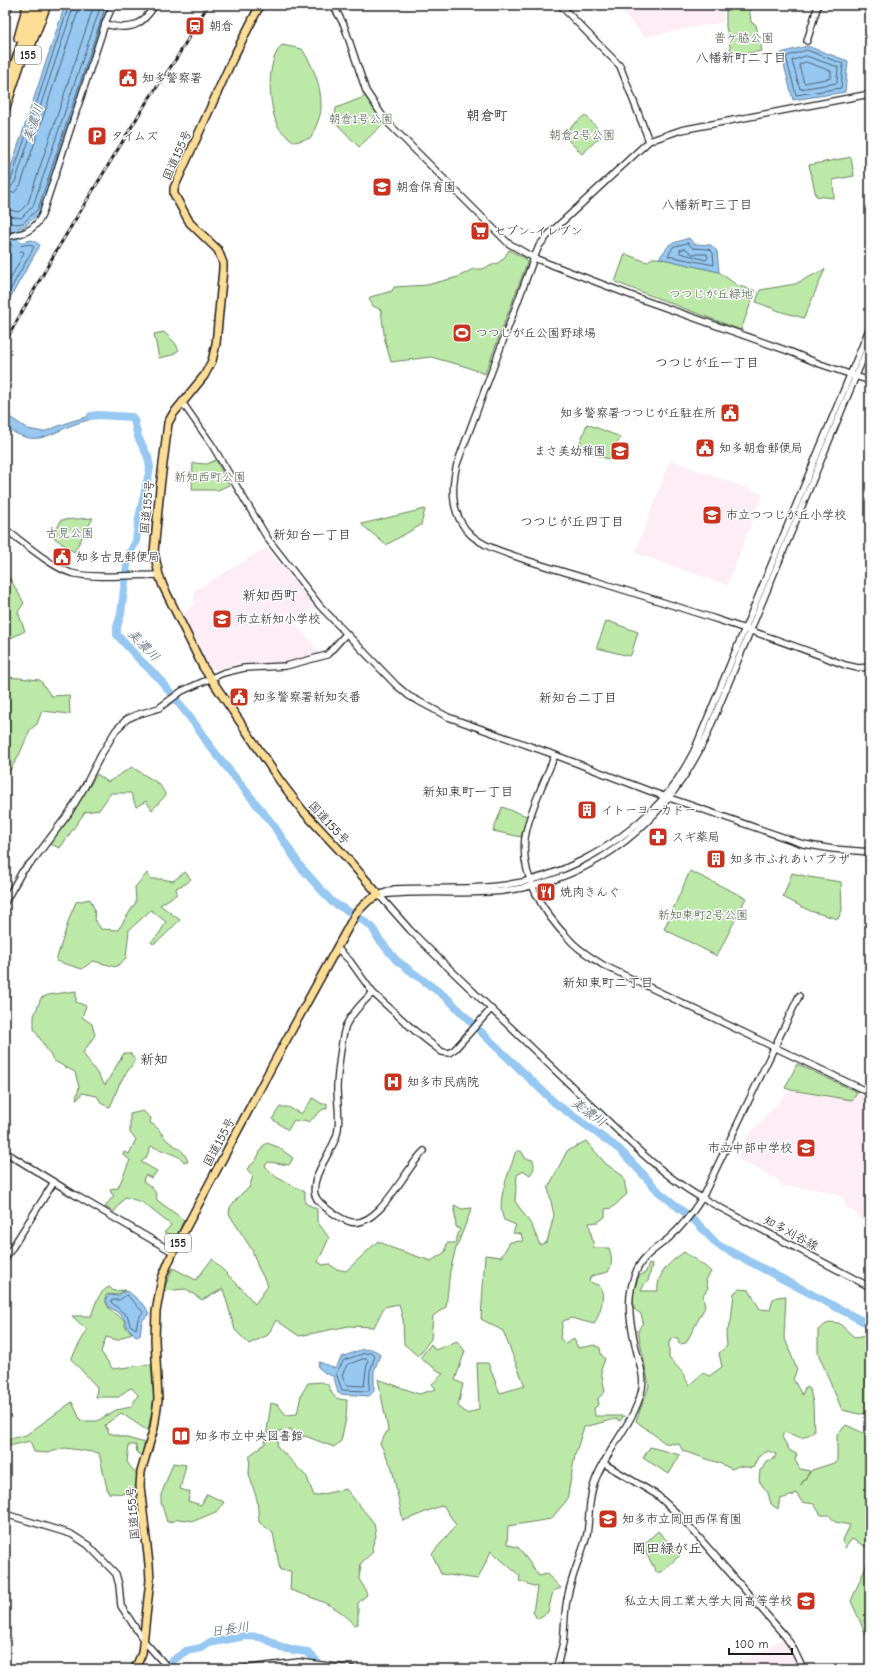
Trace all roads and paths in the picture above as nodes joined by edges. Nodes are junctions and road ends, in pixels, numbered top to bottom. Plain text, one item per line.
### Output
1 (27, 5) edge
2 (34, 5) edge
3 (40, 5) edge
4 (47, 5) edge
5 (113, 5) edge
6 (155, 5) edge
7 (260, 5) edge
8 (333, 5) edge
9 (560, 5) edge
10 (818, 5) edge
11 (105, 24) junction
12 (807, 41) dead end
13 (11, 75) junction
14 (5, 92) edge
15 (870, 94) edge
16 (6, 108) edge
17 (649, 141) junction
18 (5, 237) edge
19 (534, 258) junction
20 (870, 327) edge
21 (870, 342) edge
22 (853, 375) junction
23 (870, 381) edge
24 (182, 402) junction
25 (5, 529) edge
26 (159, 575) junction
27 (748, 629) junction
28 (346, 634) junction
29 (870, 667) edge
30 (210, 678) junction
31 (555, 755) junction
32 (667, 797) junction
33 (870, 852) edge
34 (531, 883) junction
35 (379, 895) junction
36 (5, 902) edge
37 (337, 948) junction
38 (372, 993) junction
39 (799, 996) dead end
40 (491, 1009) junction
41 (776, 1046) junction
42 (870, 1092) edge
43 (424, 1151) dead end
44 (5, 1152) edge
45 (54, 1182) junction
46 (702, 1198) junction
47 (173, 1252) junction
48 (5, 1259) edge
49 (870, 1287) edge
50 (603, 1463) junction
51 (5, 1514) edge
52 (144, 1641) junction
53 (166, 1667) edge
54 (135, 1669) edge
55 (242, 1669) edge
56 (353, 1669) edge
57 (556, 1669) edge
58 (803, 1669) edge

1 - 13 highway, 155
2 - 13 highway, 155
3 - 16 highway, 155
4 - 16 highway, 155
5 - 11 street
6 - 11 street
7 - 24 highway, 国道155号
8 - 19 street
9 - 17 street
10 - 12 street
11 - 18 street
13 - 14 highway, 155
15 - 17 street
17 - 19 street
19 - 22 street
19 - 27 street
20 - 22 street
21 - 22 street
22 - 23 street
22 - 27 street
24 - 26 highway, 国道155号
24 - 28 street
25 - 26 street
26 - 30 highway, 国道155号
27 - 29 street
27 - 32 street
28 - 30 street
28 - 31 street
30 - 35 highway, 国道155号
30 - 36 street
31 - 32 street
31 - 34 street
32 - 33 street
32 - 34 street
34 - 35 street
34 - 41 street
35 - 37 highway, 国道155号 / 155
35 - 40 street, 知多刈谷線
37 - 38 street
37 - 47 highway, 国道155号 / 155
38 - 40 street
38 - 43 street
39 - 41 street
40 - 46 street, 知多刈谷線
41 - 42 street
41 - 46 street
44 - 45 street
45 - 47 street
45 - 48 street
46 - 49 street, 知多刈谷線
46 - 50 street
47 - 52 highway, 国道155号 / 155
50 - 57 street
50 - 58 street
51 - 52 street
52 - 53 street
52 - 54 highway, 国道155号 / 155
55 - 56 street

